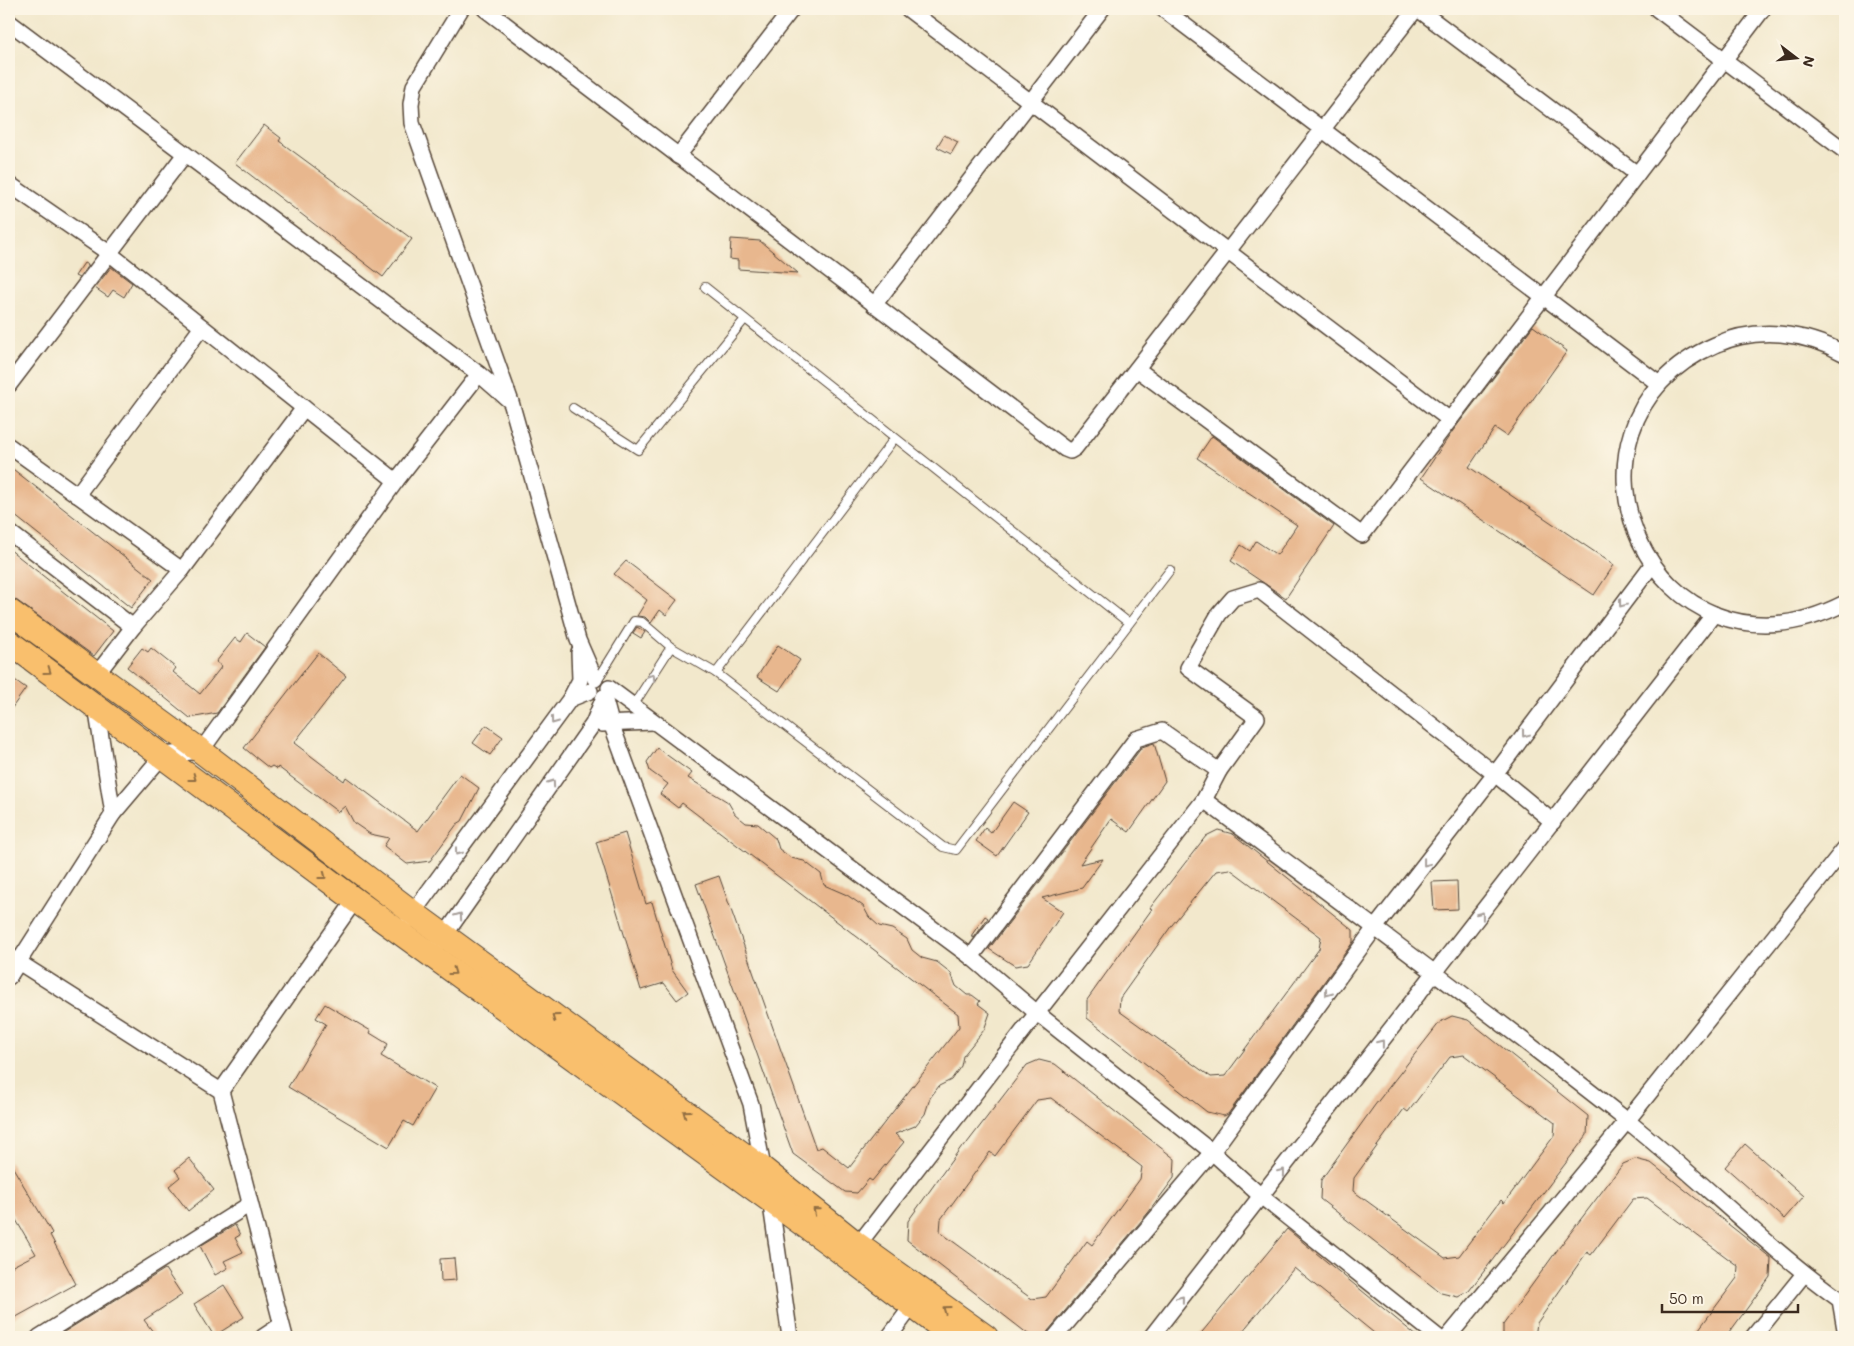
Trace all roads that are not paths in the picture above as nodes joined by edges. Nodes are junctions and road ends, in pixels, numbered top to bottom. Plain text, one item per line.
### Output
1 (461, 9) edge
2 (485, 9) edge
3 (792, 9) edge
4 (908, 9) edge
5 (1102, 9) edge
6 (1163, 9) edge
7 (1417, 9) edge
8 (1657, 9) edge
9 (1764, 9) edge
10 (9, 22) edge
11 (1724, 60) junction
12 (1030, 102) junction
13 (1322, 130) junction
14 (1845, 152) edge
15 (185, 154) junction
16 (678, 156) junction
17 (1637, 174) junction
18 (9, 184) edge
19 (1228, 252) junction
20 (109, 253) junction
21 (705, 288) dead end
22 (1543, 298) junction
23 (874, 305) junction
24 (745, 319) junction
25 (202, 327) junction
26 (1845, 354) edge
27 (1137, 369) junction
28 (479, 374) junction
29 (1659, 384) junction
30 (9, 385) edge
31 (511, 402) junction
32 (304, 408) junction
33 (573, 408) dead end
34 (1450, 420) junction
35 (894, 439) junction
36 (9, 446) edge
37 (396, 481) junction
38 (77, 495) junction
39 (9, 532) edge
40 (1652, 565) junction
41 (182, 570) junction
42 (1170, 570) dead end
43 (1845, 603) edge
44 (1714, 614) junction
45 (14, 615) edge
46 (1129, 623) junction
47 (133, 627) junction
48 (578, 640) junction
49 (9, 642) edge
50 (671, 648) junction
51 (716, 673) junction
52 (97, 674) junction
53 (599, 687) junction
54 (570, 699) junction
55 (96, 706) junction
56 (633, 706) junction
57 (653, 722) junction
58 (611, 723) junction
59 (593, 724) junction
60 (201, 750) junction
61 (162, 755) junction
62 (1219, 771) junction
63 (1495, 774) junction
64 (1204, 800) junction
65 (113, 814) junction
66 (1553, 822) junction
67 (1845, 848) edge
68 (355, 900) junction
69 (406, 922) junction
70 (1374, 929) junction
71 (445, 936) junction
72 (430, 955) junction
73 (971, 956) junction
74 (14, 959) edge
75 (1436, 973) junction
76 (9, 977) edge
77 (1036, 1013) junction
78 (221, 1091) junction
79 (1627, 1120) junction
80 (1212, 1152) junction
81 (763, 1169) junction
82 (1262, 1197) junction
83 (771, 1202) junction
84 (250, 1204) junction
85 (858, 1246) junction
86 (1804, 1274) junction
87 (912, 1306) junction
88 (1845, 1329) edge
89 (283, 1331) edge
90 (39, 1337) edge
91 (264, 1337) edge
92 (790, 1337) edge
93 (889, 1337) edge
94 (954, 1337) edge
95 (986, 1337) edge
96 (1055, 1337) edge
97 (1151, 1337) edge
98 (1438, 1337) edge
99 (1448, 1337) edge
100 (1753, 1337) edge

1 - 31 street
2 - 16 street
3 - 16 street
4 - 12 street
5 - 12 street
6 - 13 street
7 - 13 street
7 - 17 street
8 - 11 street
9 - 11 street
10 - 15 street
11 - 14 street
11 - 17 street
12 - 19 street
12 - 23 street
13 - 19 street
13 - 22 street
15 - 20 street
15 - 28 street
16 - 23 street
17 - 22 street
18 - 20 street
19 - 27 street
19 - 34 street
20 - 25 street
20 - 30 street
21 - 24 lane
22 - 29 street
22 - 34 street
23 - 27 street
24 - 33 lane
24 - 35 lane
25 - 32 street
25 - 38 street
26 - 29 street
27 - 34 street
28 - 31 street
28 - 37 street
29 - 40 street
31 - 48 street
32 - 37 street
32 - 41 street
35 - 46 lane
35 - 51 lane
36 - 38 street
37 - 60 street
38 - 41 street
39 - 47 street
40 - 44 street
40 -> 63 street
41 - 47 street
42 - 46 lane
43 - 44 street
44 - 66 street
45 - 52 main road
46 - 51 lane
47 - 52 street
48 - 53 street
48 - 54 street
49 -> 55 main road
50 - 51 lane
50 - 53 lane
56 -> 50 lane
52 - 60 main road
53 - 54 street
53 - 56 street
53 - 58 street
53 - 59 street
54 -> 69 street
55 - 61 main road
55 - 65 street
56 - 57 street
57 - 58 street
57 - 73 street
58 - 59 street
58 - 81 street
71 -> 59 street
60 - 61 street
60 - 69 main road
61 - 65 street
61 -> 68 main road
62 - 63 street
62 - 64 street
62 - 73 street
63 - 66 street
63 -> 70 street
64 - 70 street
64 - 77 street
65 - 74 street
75 -> 66 street
67 - 79 street
68 - 69 main road
68 - 78 street
69 - 71 main road
69 - 72 main road
70 - 75 street
70 -> 80 street
71 - 72 street
81 -> 71 main road
72 -> 83 main road
73 - 77 street
74 - 76 street
74 - 78 street
75 - 79 street
82 -> 75 street
77 - 80 street
77 - 85 street
78 - 84 street
79 - 86 street
79 - 99 street
80 - 82 street
80 - 96 street
81 - 83 street
85 -> 81 main road
97 -> 82 street
82 - 98 street
83 - 87 main road
83 - 92 street
84 - 89 street
84 - 90 street
95 -> 85 main road
86 - 88 street
86 - 100 street
87 - 93 street
87 - 94 main road
89 - 91 street

